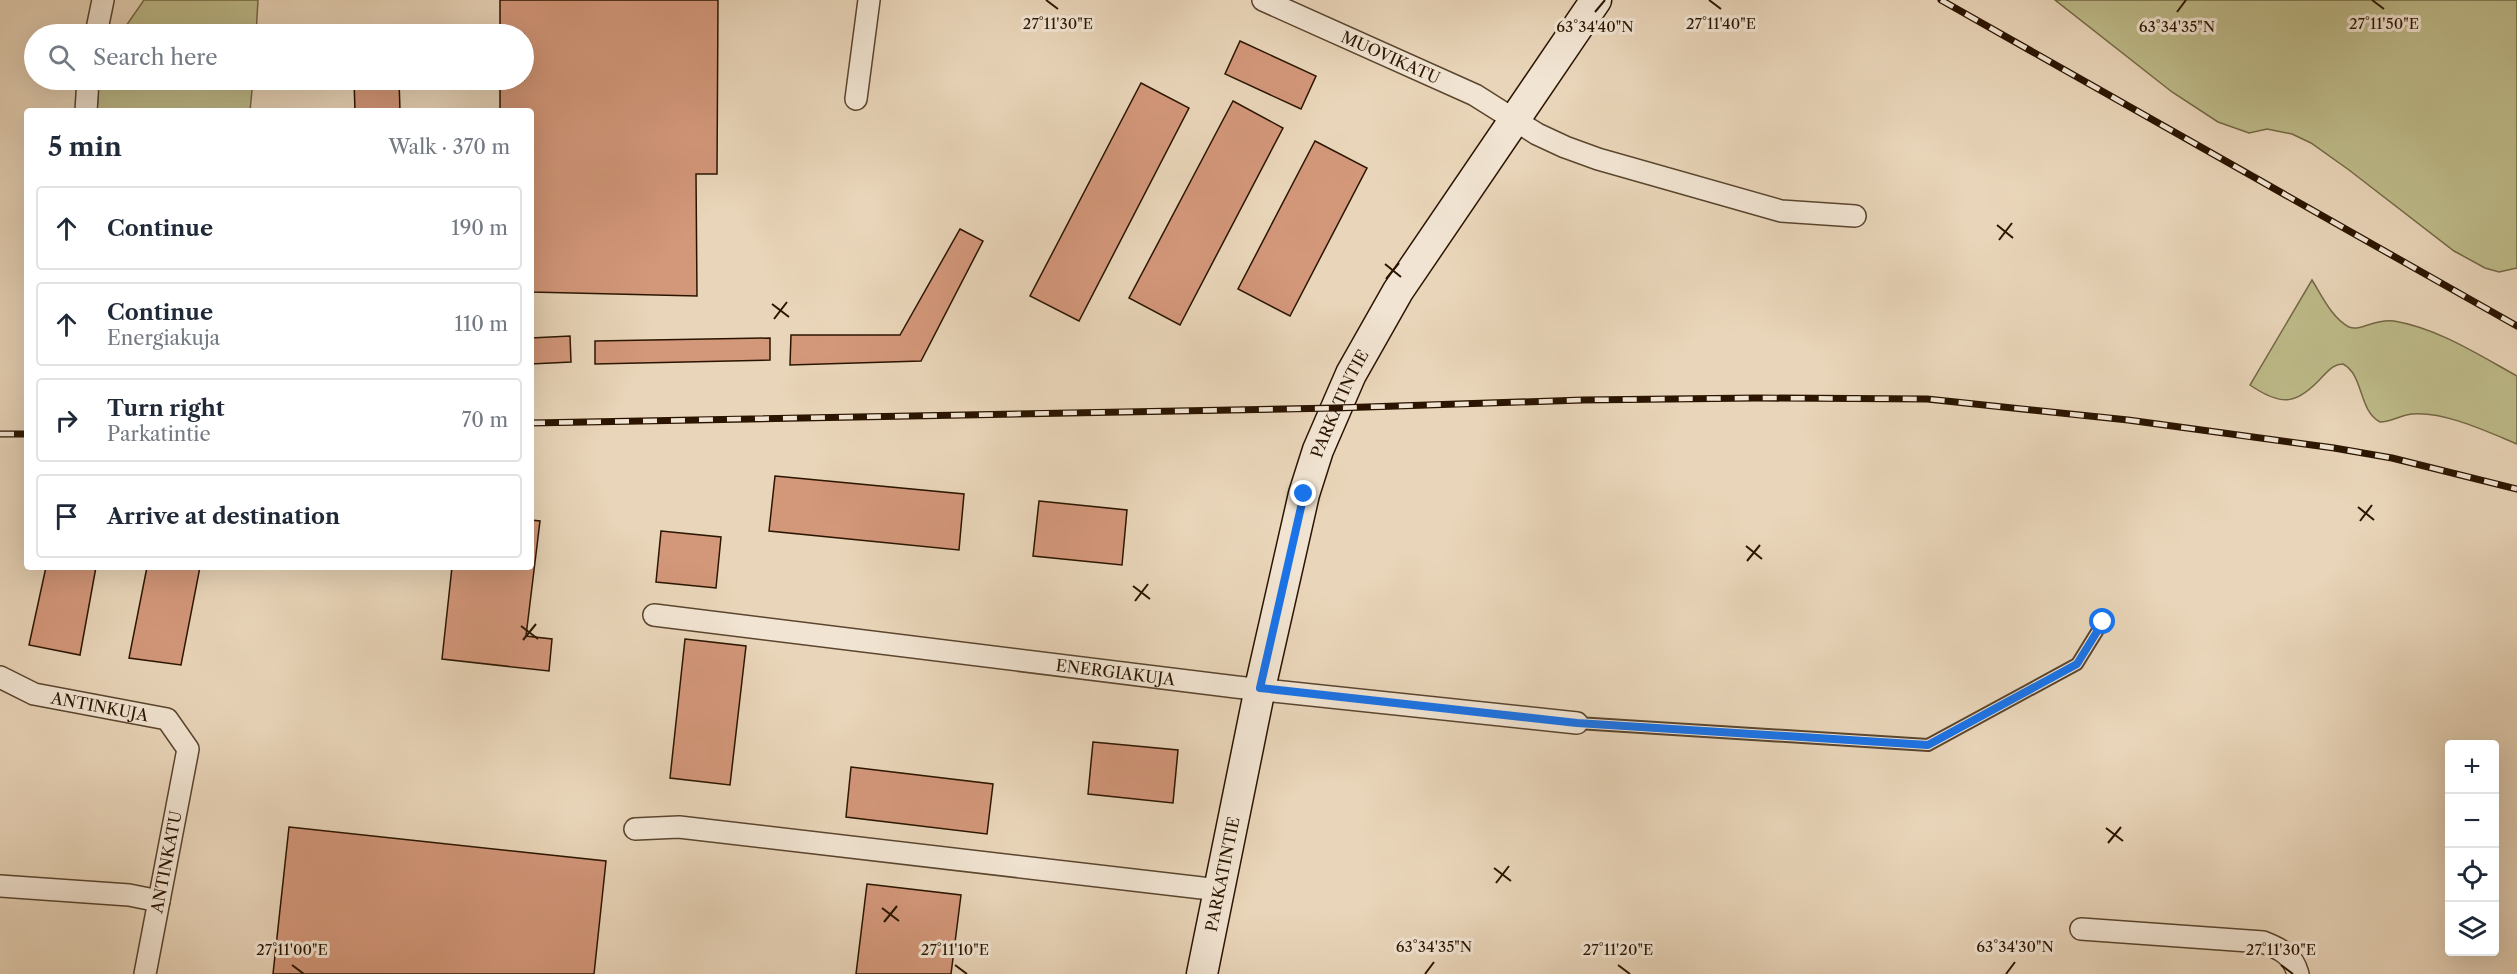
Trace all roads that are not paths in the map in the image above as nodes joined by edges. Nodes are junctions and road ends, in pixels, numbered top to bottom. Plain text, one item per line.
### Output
1 (103, 0) edge
2 (869, 0) edge
3 (1263, 0) edge
4 (1596, 0) edge
5 (98, 24) edge
6 (87, 90) edge
7 (856, 99) dead end
8 (86, 108) edge
9 (1514, 120) junction
10 (1855, 216) dead end
11 (654, 615) dead end
12 (2103, 622) dead end
13 (0, 677) edge
14 (1260, 688) junction
15 (1577, 723) joint
16 (188, 749) joint
17 (635, 829) dead end
18 (0, 886) edge
19 (1219, 890) junction
20 (159, 901) junction
21 (2081, 929) dead end
22 (145, 974) edge
23 (1202, 974) edge
24 (2298, 974) edge

1 - 5 street
2 - 7 street
3 - 9 street, MUOVIKATU
4 - 9 street, PARKATINTIE
6 - 8 street
9 - 10 street, MUOVIKATU
9 - 14 street, PARKATINTIE
11 - 14 street, ENERGIAKUJA
12 - 15 lane
13 - 16 street, ANTINKUJA
14 - 15 street, ENERGIAKUJA
14 - 19 street, PARKATINTIE
16 - 20 street, ANTINKATU
17 - 19 street
18 - 20 street
19 - 23 street, PARKATINTIE
20 - 22 street, ANTINKATU
21 - 24 street

